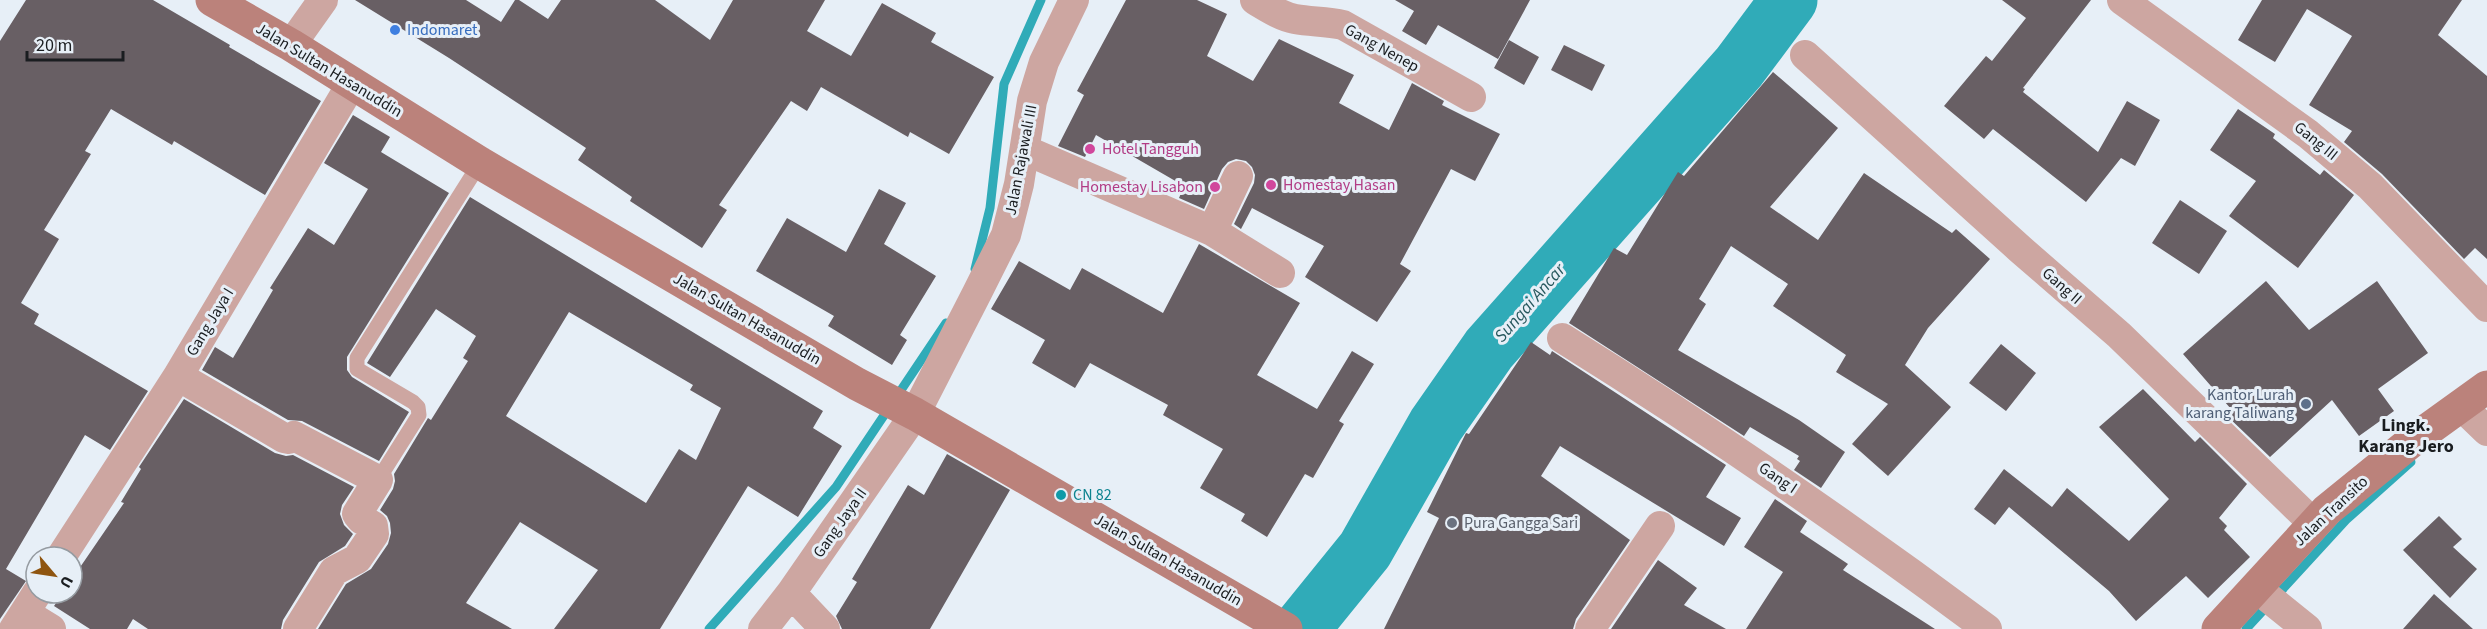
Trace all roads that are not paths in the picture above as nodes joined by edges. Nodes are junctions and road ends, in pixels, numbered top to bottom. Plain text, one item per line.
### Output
1 (212, 0) edge
2 (323, 0) edge
3 (1074, 0) edge
4 (1255, 0) edge
5 (2122, 0) edge
6 (291, 45) junction
7 (1805, 55) dead end
8 (352, 83) junction
9 (1471, 97) dead end
10 (1025, 150) junction
11 (480, 163) junction
12 (1238, 176) dead end
13 (1212, 231) junction
14 (1281, 273) dead end
15 (2487, 308) edge
16 (1562, 339) dead end
17 (178, 376) junction
18 (908, 412) junction
19 (2477, 412) edge
20 (378, 480) junction
21 (2313, 523) junction
22 (1660, 526) dead end
23 (69, 545) edge
24 (2259, 590) junction
25 (791, 593) junction
26 (25, 612) edge
27 (2296, 621) edge
28 (51, 629) edge
29 (298, 629) edge
30 (763, 629) edge
31 (825, 629) edge
32 (1286, 629) edge
33 (1590, 629) edge
34 (1987, 629) edge
35 (2218, 629) edge

1 - 6 main road, Jalan Sultan Hasanuddin
2 - 6 street
3 - 10 street, Jalan Rajawali III
4 - 9 street, Gang Nenep
5 - 15 street, Gang III
6 - 8 main road, Jalan Sultan Hasanuddin
7 - 21 street, Gang II
8 - 11 main road, Jalan Sultan Hasanuddin
8 - 17 street, Gang Jaya I
10 - 13 street
10 - 18 street, Jalan Rajawali III
11 - 18 main road, Jalan Sultan Hasanuddin
11 - 20 lane
12 - 13 street
13 - 14 street
16 - 34 street, Gang I
17 - 20 street
17 - 23 street, Gang Jaya I
18 - 25 street, Gang Jaya II
18 - 32 main road, Jalan Sultan Hasanuddin
19 - 21 main road, Jalan Transito
20 - 29 street
21 - 24 main road, Jalan Transito
22 - 33 street
24 - 27 street
24 - 35 main road, Jalan Transito
25 - 30 street, Gang Jaya II
25 - 31 street
26 - 28 street

